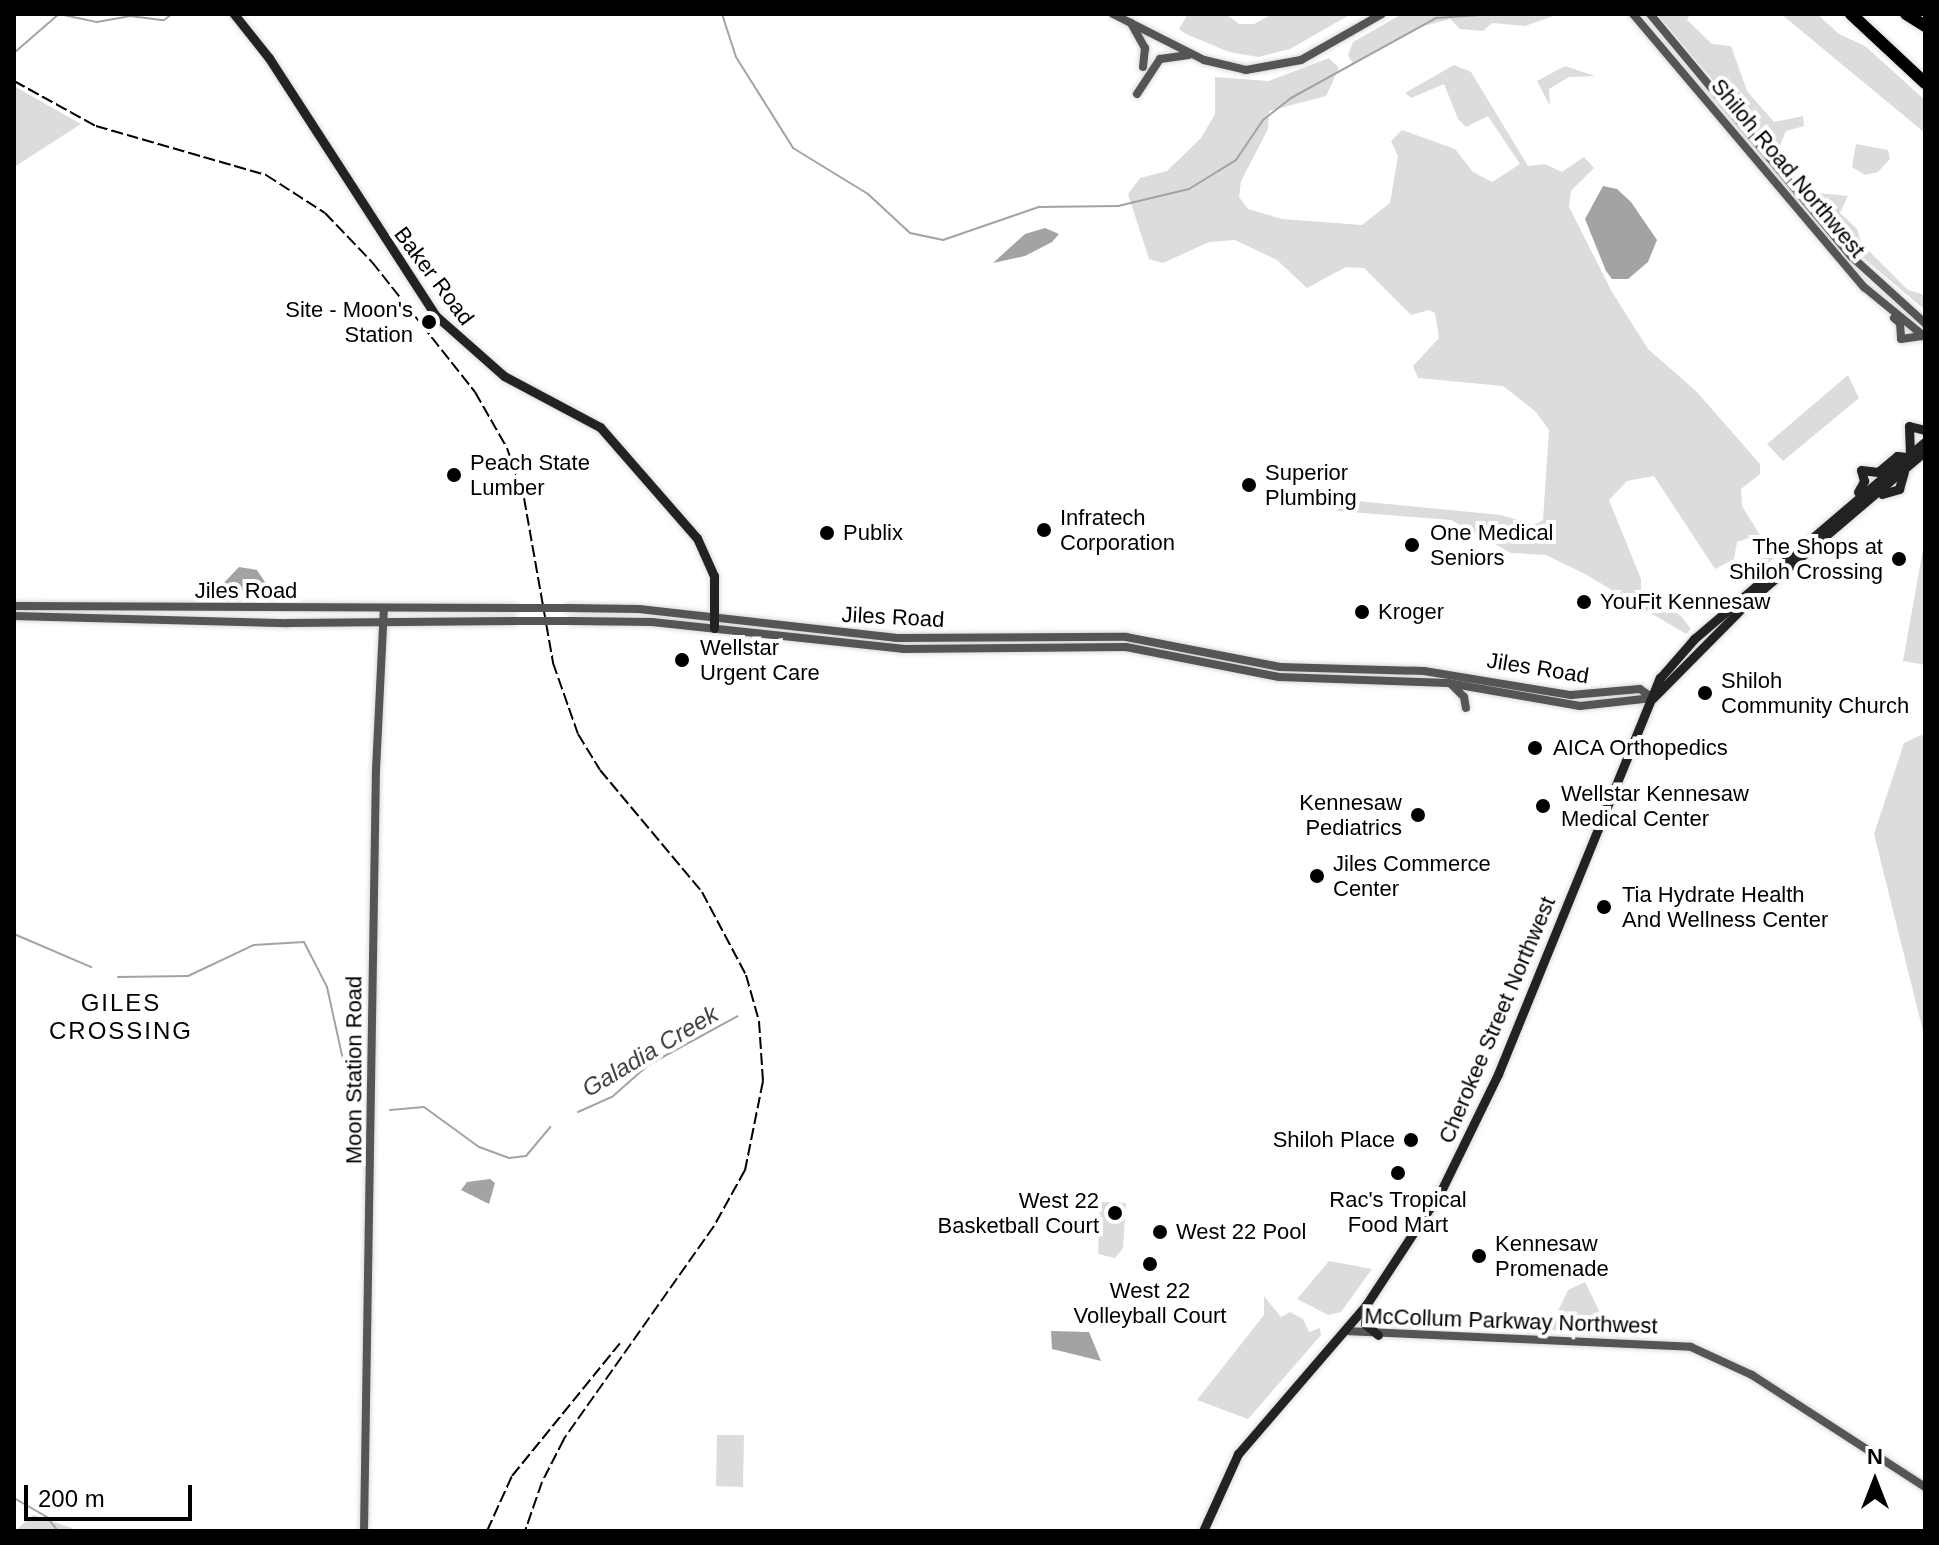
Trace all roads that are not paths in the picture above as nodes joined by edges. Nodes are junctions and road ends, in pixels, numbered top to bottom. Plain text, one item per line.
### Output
1 (234, 14) edge
2 (1113, 14) edge
3 (1382, 14) edge
4 (1633, 14) edge
5 (1650, 14) edge
6 (1851, 14) edge
7 (1906, 14) edge
8 (1130, 23) junction
9 (1925, 26) edge
10 (1193, 55) junction
11 (1143, 67) dead end
12 (1925, 83) edge
13 (1137, 94) dead end
14 (1870, 292) junction
15 (1925, 323) edge
16 (1924, 336) edge
17 (1925, 430) edge
18 (1925, 442) edge
19 (1915, 455) edge
20 (1857, 499) junction
21 (14, 606) edge
22 (384, 609) junction
23 (14, 616) edge
24 (383, 622) junction
25 (714, 623) junction
26 (1448, 683) junction
27 (1653, 698) junction
28 (1627, 703) junction
29 (1466, 708) dead end
30 (1645, 714) junction
31 (1366, 1305) junction
32 (1345, 1331) junction
33 (1378, 1335) junction
34 (1925, 1487) edge
35 (364, 1531) edge
36 (1203, 1531) edge

1 - 25 main road, Baker Road
2 - 8 street
3 - 10 street
4 - 14 street, Shiloh Road Northwest
5 - 15 street, Shiloh Road Northwest
6 - 12 highway
7 - 9 highway
8 - 10 street
8 - 11 street
10 - 13 street
14 - 16 street, Shiloh Road Northwest
14 - 16 street
17 - 19 main road
18 - 19 main road, Cherokee Street Northwest
19 - 20 main road, Cherokee Street Northwest
19 - 20 main road
19 - 27 main road, Cherokee Street Northwest
20 - 27 main road, Cherokee Street Northwest
21 - 22 street, Jiles Road
22 - 24 street, Moon Station Road
22 - 25 street, Jiles Road, bridge
23 - 24 street, Jiles Road
24 - 25 street, Jiles Road, bridge
24 - 35 street, Moon Station Road
25 - 26 street, Jiles Road
25 - 27 street, Jiles Road
26 - 28 street, Jiles Road
26 - 29 street
27 - 28 street, Jiles Road
27 - 30 main road, Cherokee Street Northwest
28 - 30 street
30 - 31 main road, Cherokee Street Northwest
31 - 32 main road, Cherokee Street Northwest
31 - 33 main road
32 - 33 street, McCollum Parkway Northwest
32 - 36 main road, Cherokee Street Northwest
33 - 34 street, McCollum Parkway Northwest

